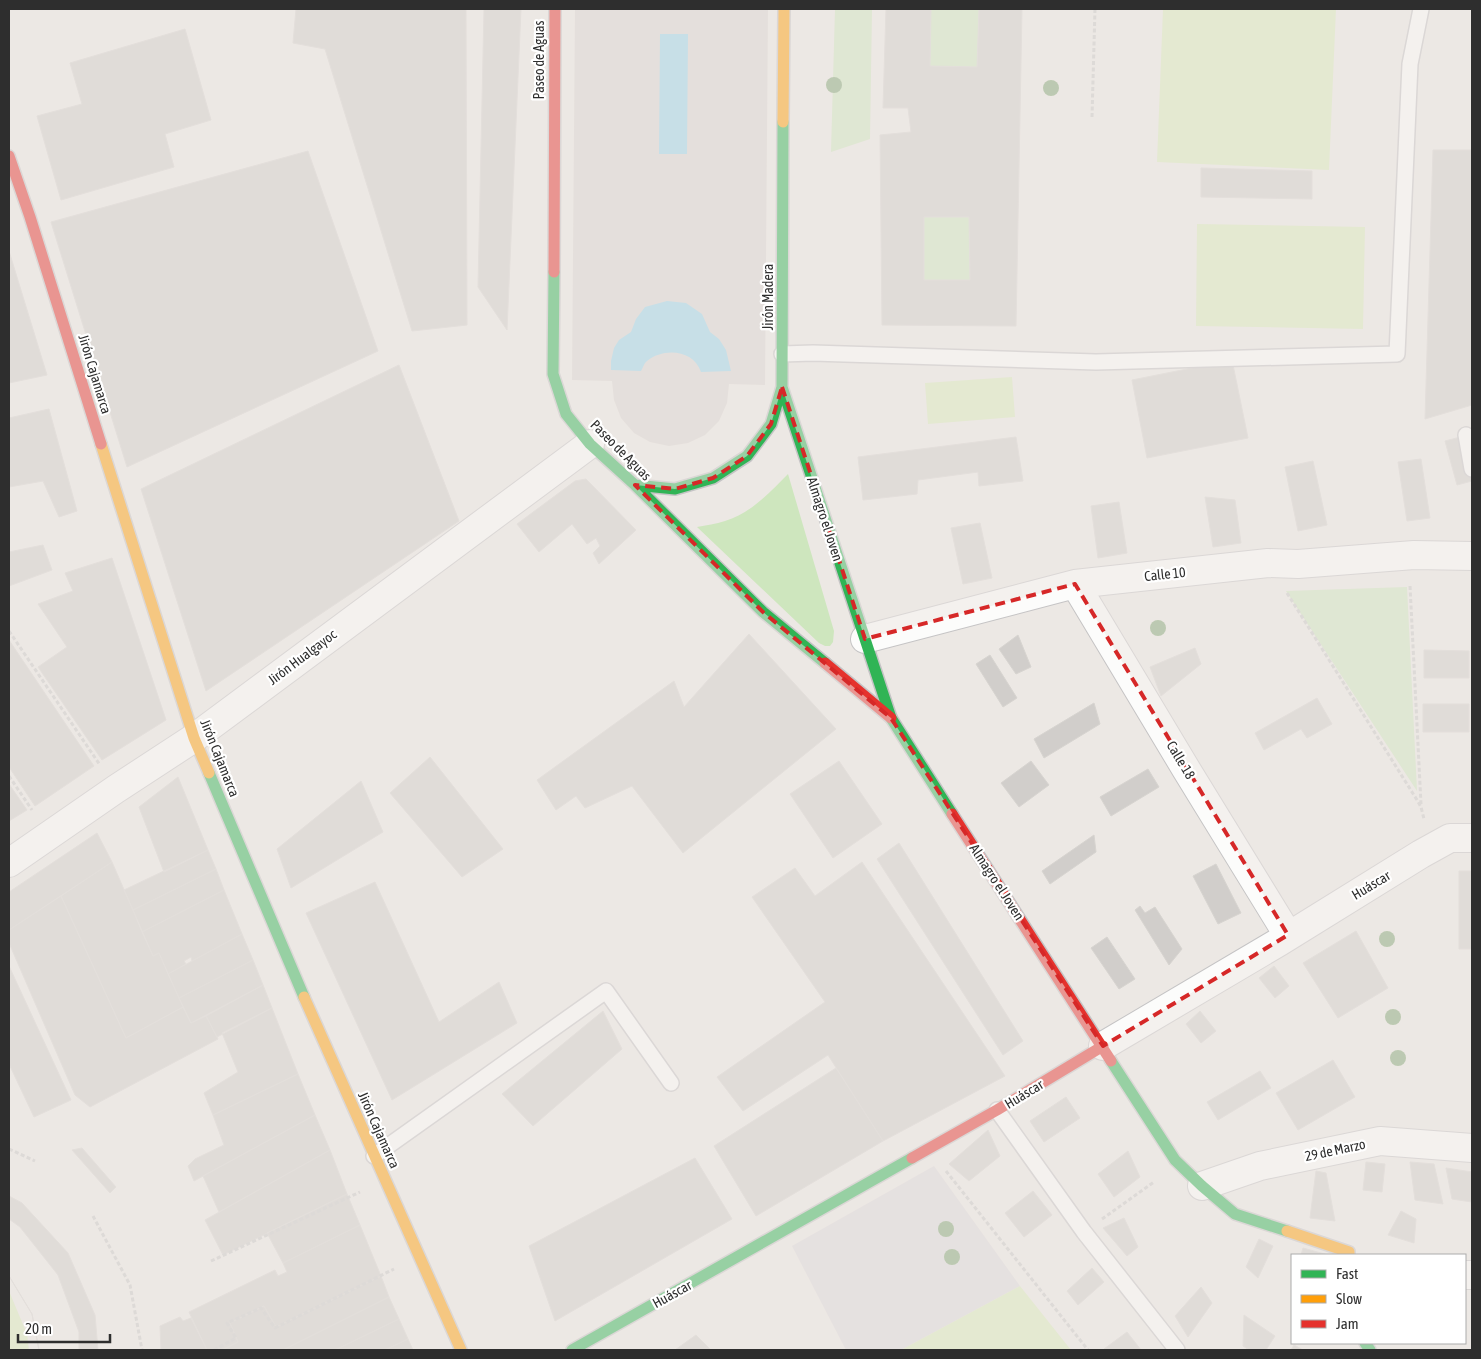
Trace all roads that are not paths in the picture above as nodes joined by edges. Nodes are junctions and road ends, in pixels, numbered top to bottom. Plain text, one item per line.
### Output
1 (555, 9) edge
2 (784, 9) edge
3 (1421, 9) edge
4 (9, 156) edge
5 (30, 217) junction
6 (16, 220) dead end
7 (782, 354) junction
8 (782, 386) junction
9 (1466, 435) dead end
10 (590, 444) junction
11 (1472, 469) edge
12 (635, 485) junction
13 (1472, 556) edge
14 (1075, 584) junction
15 (865, 639) junction
16 (891, 718) junction
17 (194, 738) junction
18 (1472, 838) edge
19 (9, 863) edge
20 (1288, 935) junction
21 (1103, 1046) junction
22 (671, 1083) dead end
23 (997, 1110) junction
24 (1472, 1148) edge
25 (374, 1156) junction
26 (1202, 1186) junction
27 (1354, 1254) edge
28 (460, 1350) edge
29 (572, 1350) edge
30 (1177, 1350) edge

1 - 10 street, Paseo de Aguas
2 - 7 street, Jirón Madera
3 - 7 lane
4 - 5 street, Jirón Cajamarca
5 - 6 street
5 - 17 street, Jirón Cajamarca
7 - 8 street, Jirón Madera
8 - 12 street, Jirón Madera
8 - 15 street, Almagro el Joven
9 - 11 lane
10 - 12 street, Paseo de Aguas
10 - 17 street, Jirón Hualgayoc
12 - 16 street, Paseo de Aguas
13 - 14 street, Calle 10
14 - 15 street, Calle 10
14 - 20 street, Calle 18
15 - 16 street, Almagro el Joven
16 - 21 street, Almagro el Joven
17 - 19 street, Jirón Hualgayoc
17 - 25 street, Jirón Cajamarca
18 - 20 street, Huáscar
20 - 21 street, Huáscar
21 - 23 street, Huáscar
21 - 26 street, Almagro el Joven
22 - 25 lane
23 - 29 street, Huáscar
23 - 30 lane
24 - 26 street, 29 de Marzo
25 - 28 street, Jirón Cajamarca
26 - 27 street, Almagro el Joven

